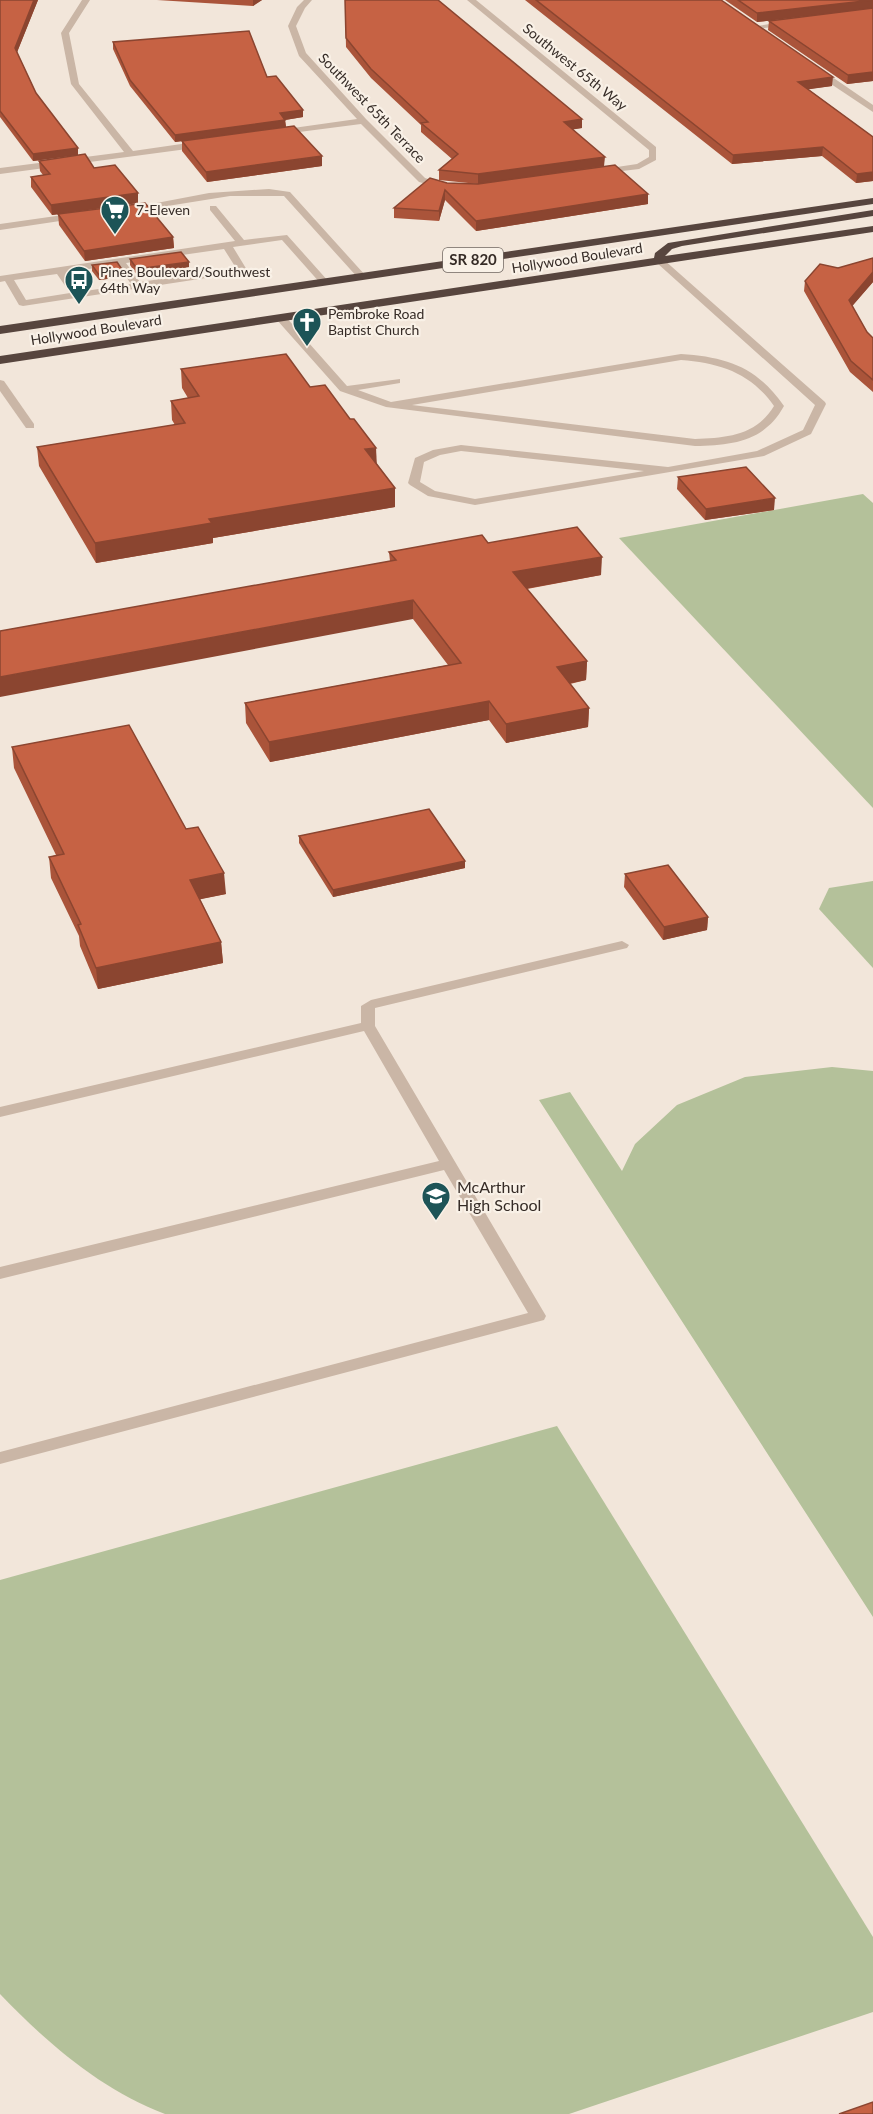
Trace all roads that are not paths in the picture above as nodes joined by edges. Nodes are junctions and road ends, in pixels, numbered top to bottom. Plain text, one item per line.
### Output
1 (86, 0) edge
2 (308, 0) edge
3 (471, 0) edge
4 (745, 20) edge
5 (802, 21) edge
6 (755, 27) junction
7 (765, 34) edge
8 (812, 67) edge
9 (873, 98) edge
10 (860, 100) junction
11 (873, 109) edge
12 (363, 122) junction
13 (270, 134) edge
14 (212, 142) edge
15 (131, 154) junction
16 (0, 171) edge
17 (593, 173) edge
18 (452, 188) edge
19 (873, 201) edge
20 (213, 208) dead end
21 (116, 211) edge
22 (873, 213) edge
23 (93, 214) edge
24 (0, 227) edge
25 (873, 228) edge
26 (241, 243) junction
27 (227, 245) junction
28 (120, 261) junction
29 (660, 261) junction
30 (184, 265) junction
31 (59, 270) junction
32 (362, 276) junction
33 (4, 279) edge
34 (324, 282) junction
35 (137, 286) junction
36 (77, 295) junction
37 (281, 318) junction
38 (0, 330) edge
39 (0, 360) edge
40 (396, 381) dead end
41 (0, 383) edge
42 (344, 389) junction
43 (390, 405) junction
44 (30, 426) dead end
45 (668, 470) junction
46 (622, 945) dead end
47 (368, 1026) junction
48 (0, 1112) edge
49 (448, 1164) junction
50 (0, 1273) edge
51 (0, 1458) edge

1 - 15 street
2 - 12 street, Southwest 65th Terrace
3 - 17 street, Southwest 65th Way
4 - 6 street
5 - 6 street
6 - 7 street
8 - 10 street
9 - 10 street
10 - 11 street
12 - 13 street
12 - 18 street, Southwest 65th Terrace
14 - 15 street
15 - 16 street
19 - 32 highway, Hollywood Boulevard / SR 820
20 - 26 street
21 - 32 street
22 - 29 highway
23 - 24 street
25 - 29 highway, Hollywood Boulevard / SR 820
26 - 27 street
26 - 34 street
27 - 30 street
27 - 30 street
28 - 30 street
28 - 31 street
28 - 35 street
29 - 37 highway, Hollywood Boulevard / SR 820
29 - 45 street
30 - 35 street
31 - 33 street
31 - 36 street
32 - 34 highway, Hollywood Boulevard / SR 820
33 - 36 street
34 - 38 highway, Hollywood Boulevard / SR 820
35 - 36 street
37 - 39 highway, Hollywood Boulevard / SR 820
37 - 42 street
40 - 42 street
41 - 44 street
42 - 43 street
43 - 43 street
45 - 45 street
46 - 47 street
47 - 48 street
47 - 49 street
49 - 50 street
49 - 51 street

